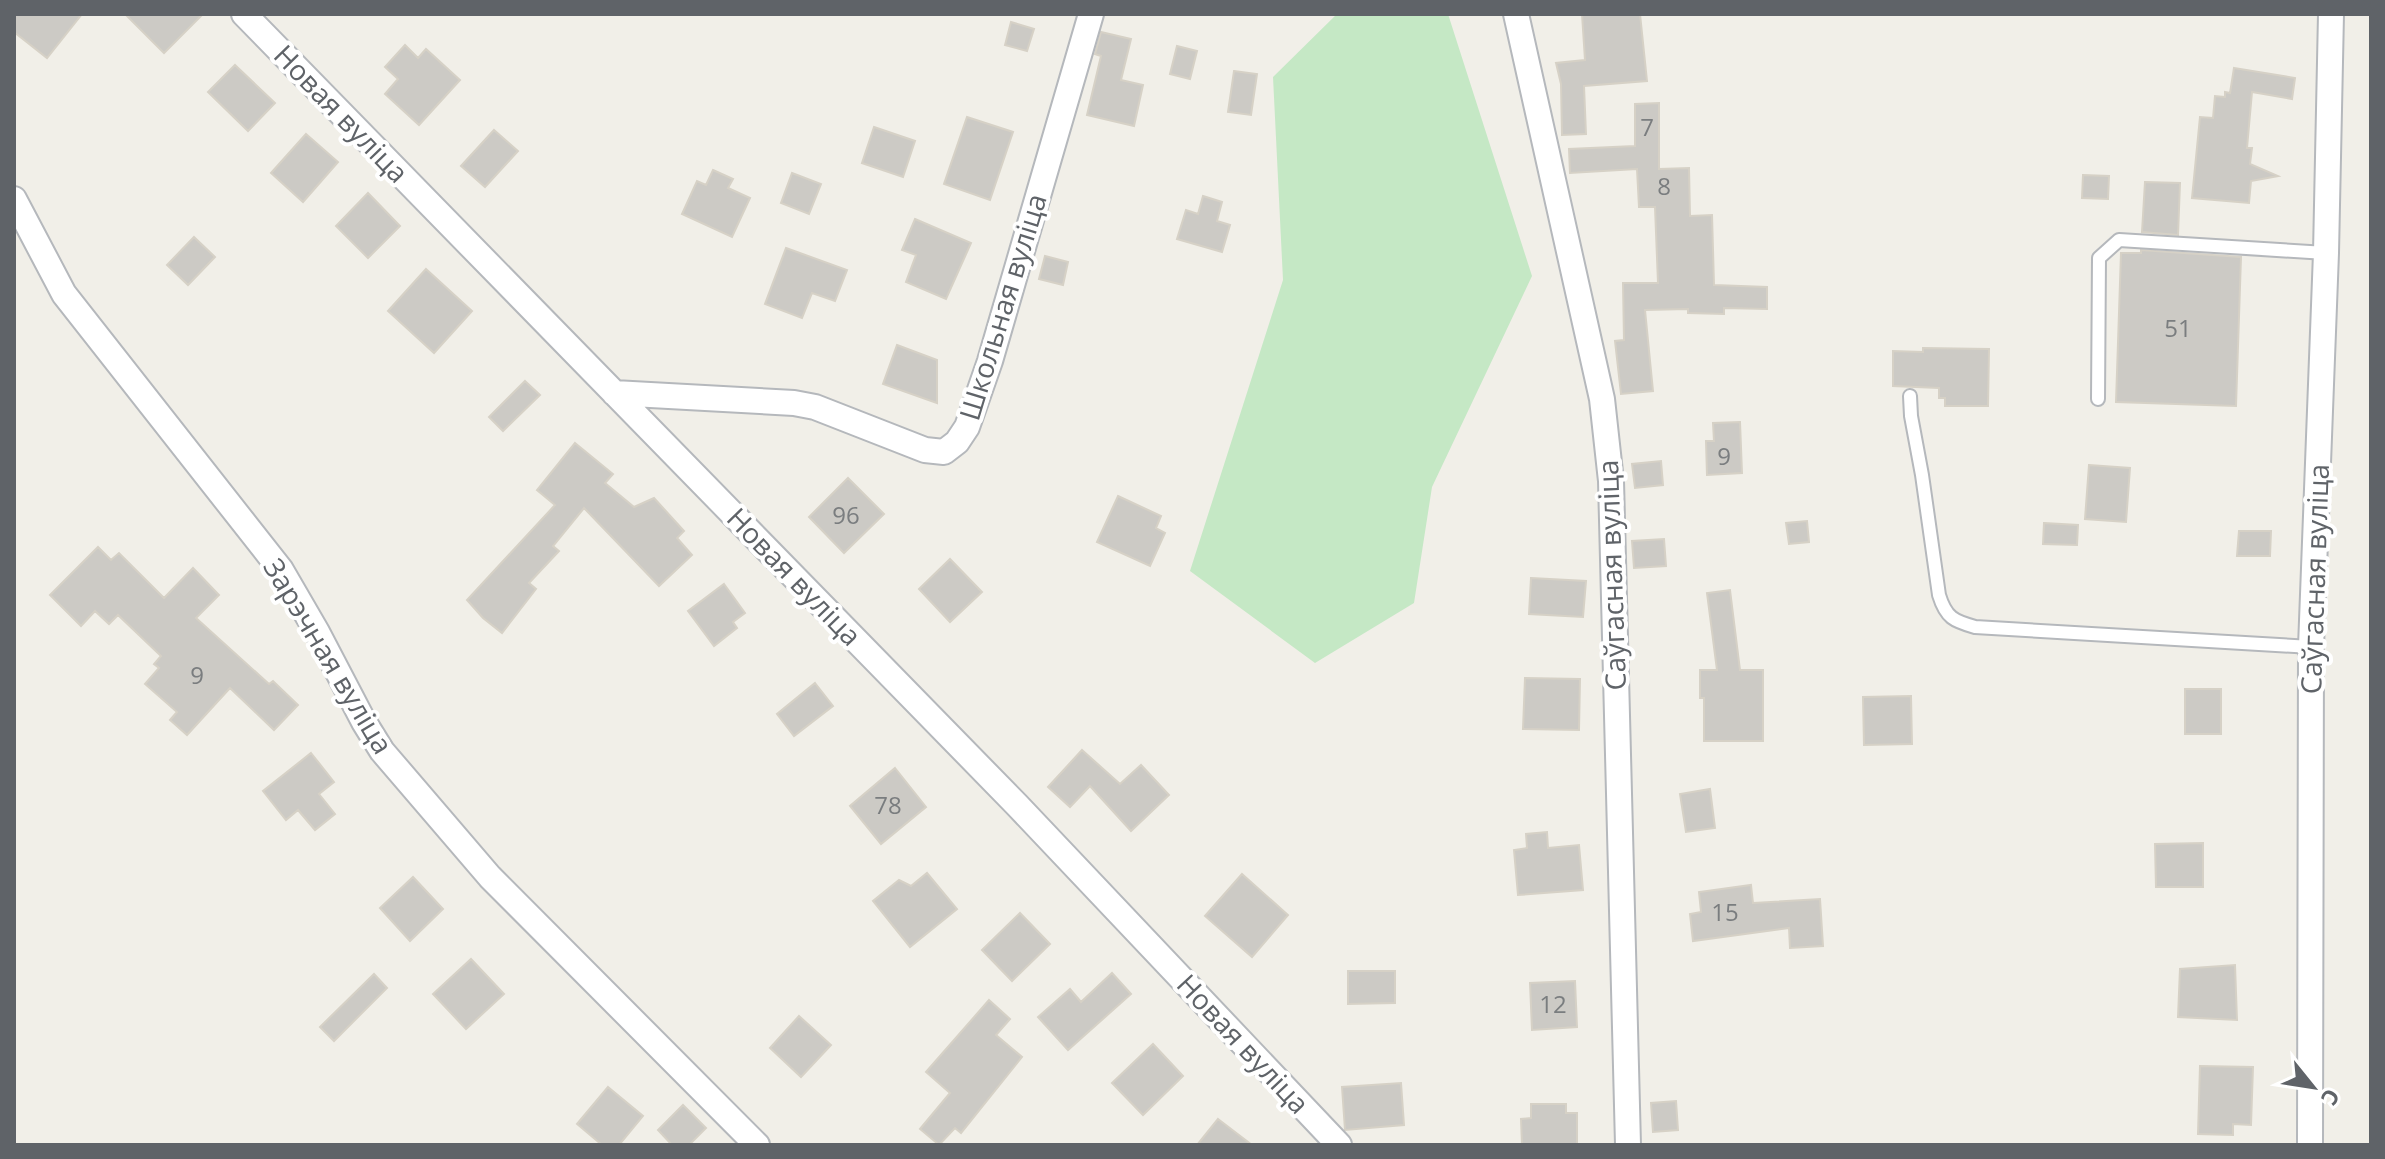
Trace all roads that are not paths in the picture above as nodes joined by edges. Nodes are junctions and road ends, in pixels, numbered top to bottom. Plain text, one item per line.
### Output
1 (244, 14) edge
2 (1091, 14) edge
3 (1516, 14) edge
4 (2331, 14) edge
5 (14, 199) edge
6 (2326, 253) junction
7 (614, 393) junction
8 (1910, 396) dead end
9 (2098, 399) dead end
10 (2311, 647) junction
11 (757, 1145) edge
12 (1339, 1145) edge
13 (1628, 1145) edge
14 (2310, 1145) edge

1 - 7 street, Новая вуліца
2 - 7 street, Школьная вуліца
3 - 13 street, Саўгасная вуліца
4 - 6 street, Саўгасная вуліца
5 - 11 street, Зарэчная вуліца
6 - 9 lane
6 - 10 street, Саўгасная вуліца
7 - 12 street, Новая вуліца
8 - 10 lane
10 - 14 street, Саўгасная вуліца

